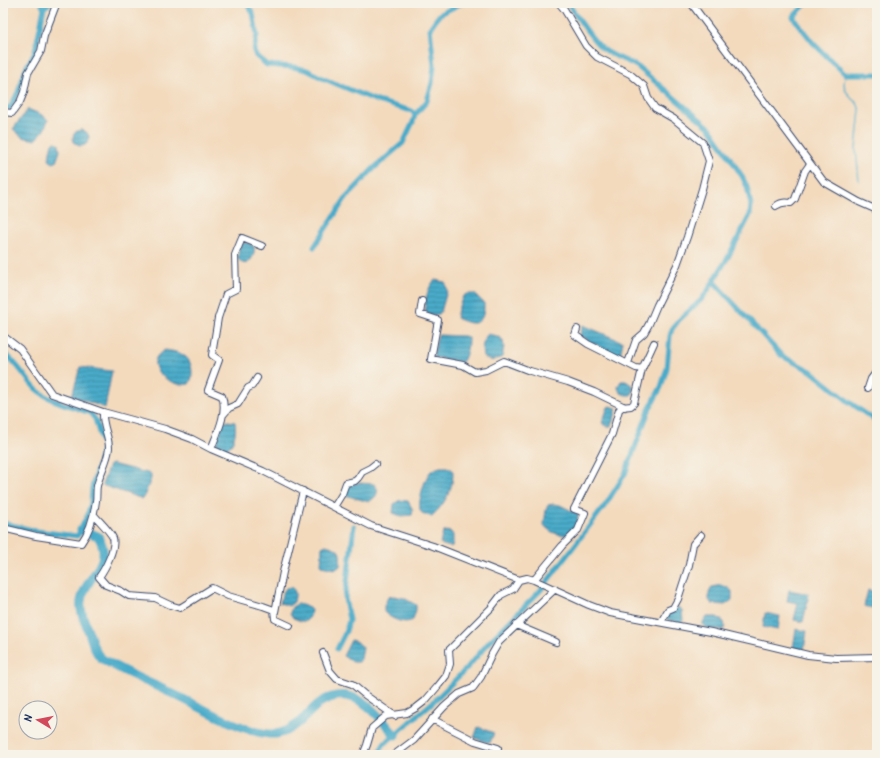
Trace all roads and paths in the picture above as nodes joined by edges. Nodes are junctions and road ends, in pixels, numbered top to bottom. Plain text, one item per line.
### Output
1 (559, 3) edge
2 (691, 3) edge
3 (56, 5) dead end
4 (3, 112) edge
5 (810, 164) junction
6 (776, 206) dead end
7 (877, 210) edge
8 (262, 246) dead end
9 (422, 301) dead end
10 (577, 329) dead end
11 (3, 336) edge
12 (654, 343) dead end
13 (628, 363) junction
14 (642, 369) junction
15 (877, 371) edge
16 (257, 378) dead end
17 (868, 388) dead end
18 (625, 407) junction
19 (103, 412) junction
20 (223, 415) junction
21 (211, 449) junction
22 (375, 464) dead end
23 (303, 491) junction
24 (334, 507) junction
25 (94, 516) junction
26 (3, 528) edge
27 (701, 535) dead end
28 (519, 580) junction
29 (534, 580) junction
30 (555, 589) junction
31 (275, 612) junction
32 (661, 622) junction
33 (516, 625) junction
34 (290, 626) dead end
35 (556, 642) dead end
36 (323, 653) dead end
37 (877, 657) edge
38 (395, 716) junction
39 (432, 719) junction
40 (498, 748) dead end
41 (363, 755) edge
42 (394, 755) edge

1 - 13 street
2 - 5 street
3 - 4 street
5 - 6 street
5 - 7 street
8 - 20 street
9 - 18 street
10 - 13 street
11 - 19 street
12 - 14 street
13 - 14 street
14 - 18 street
15 - 17 street
16 - 20 street
18 - 29 street
19 - 21 street
19 - 25 street
20 - 21 street
21 - 23 street
22 - 24 street
23 - 24 street
23 - 31 street
24 - 28 street
25 - 26 street
25 - 31 street
27 - 32 street
28 - 29 street
28 - 38 street
29 - 30 street
30 - 32 street
30 - 33 street
31 - 34 street
32 - 37 street
33 - 35 street
33 - 39 street
36 - 38 street
38 - 41 street
39 - 40 street
39 - 42 street

